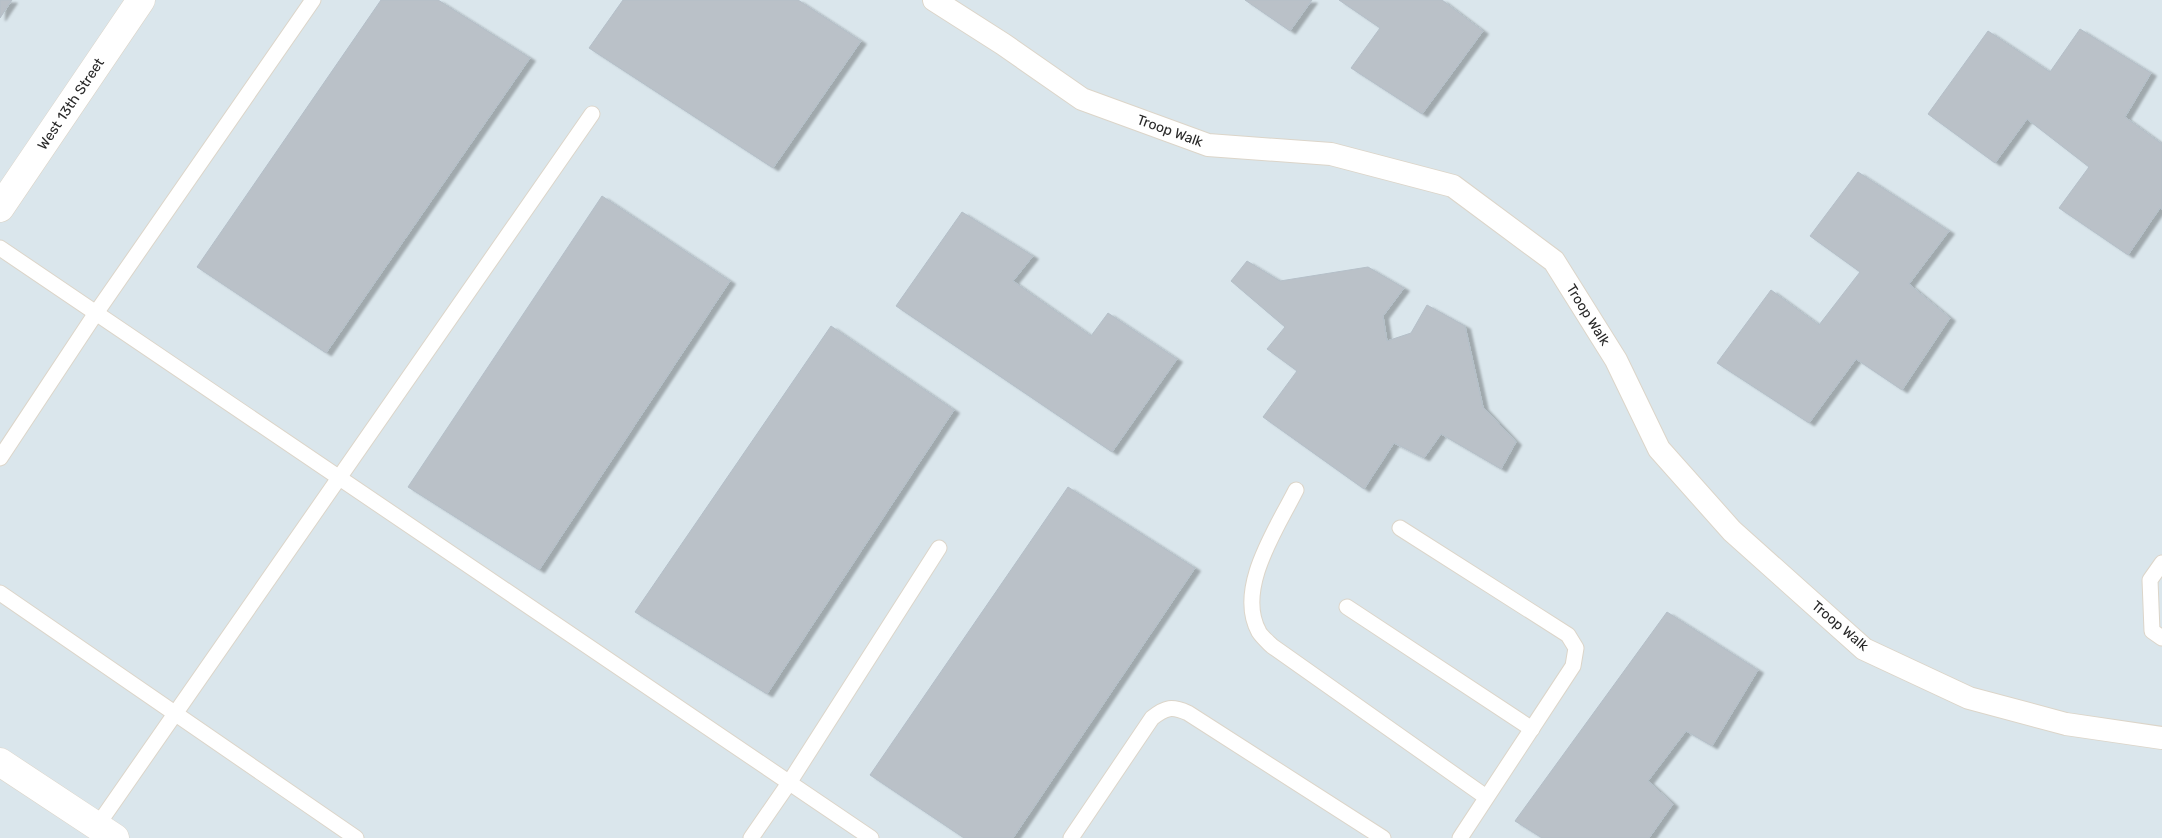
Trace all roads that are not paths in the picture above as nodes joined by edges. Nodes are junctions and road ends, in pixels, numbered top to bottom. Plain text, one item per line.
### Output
1 (141, 0) edge
2 (313, 0) edge
3 (934, 0) edge
4 (592, 114) dead end
5 (0, 208) edge
6 (0, 248) edge
7 (96, 313) junction
8 (0, 458) edge
9 (338, 477) junction
10 (1296, 490) dead end
11 (1400, 528) dead end
12 (939, 548) dead end
13 (2162, 564) edge
14 (0, 593) edge
15 (1347, 606) dead end
16 (2162, 638) edge
17 (176, 714) junction
18 (1532, 729) junction
19 (2162, 738) edge
20 (0, 762) edge
21 (789, 783) junction
22 (1486, 797) junction
23 (106, 832) edge
24 (356, 838) edge
25 (751, 838) edge
26 (871, 838) edge
27 (1071, 838) edge
28 (1383, 838) edge
29 (1460, 838) edge

1 - 5 street, West 13th Street
2 - 7 lane
3 - 19 street, Troop Walk
4 - 9 lane
6 - 7 lane
7 - 8 lane
7 - 9 lane
9 - 17 lane
9 - 21 lane
10 - 22 lane
11 - 18 lane
12 - 21 lane
13 - 16 lane
14 - 17 lane
15 - 18 lane
17 - 23 lane
17 - 24 lane
18 - 22 lane
20 - 23 street
21 - 25 lane
21 - 26 lane
22 - 29 lane
27 - 28 lane

